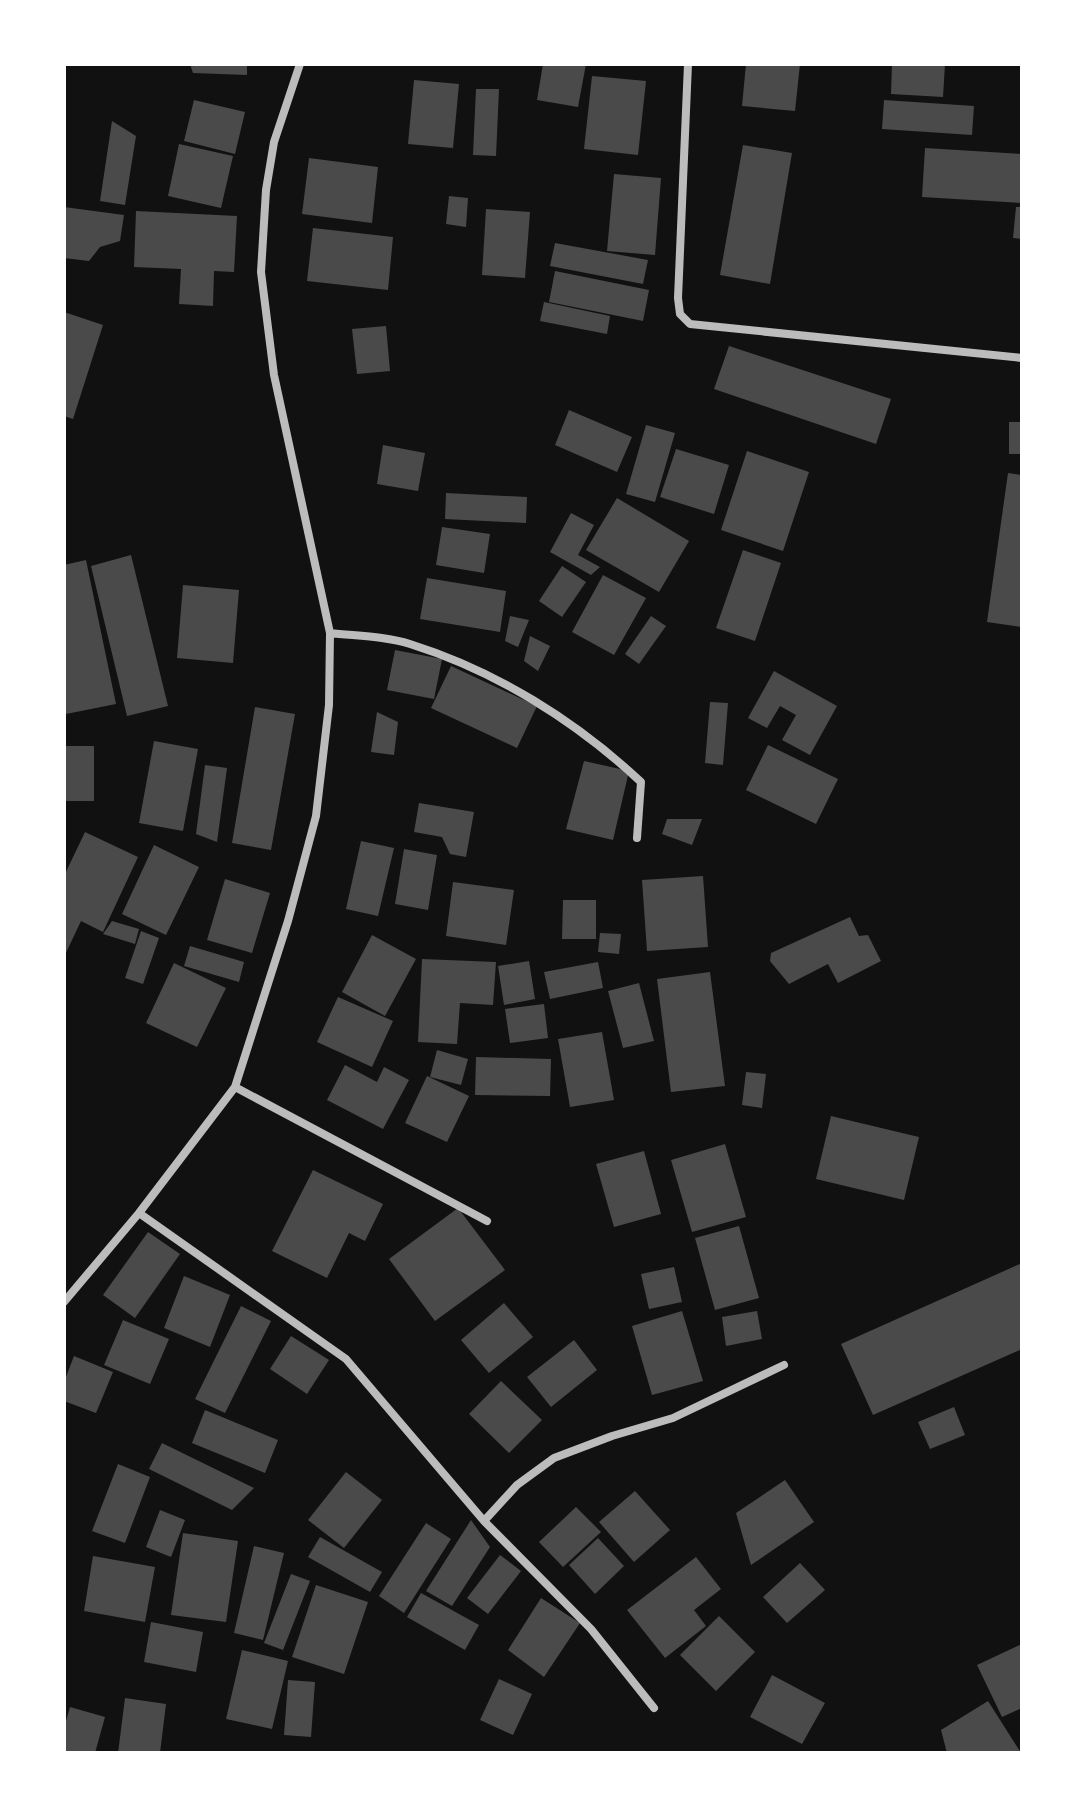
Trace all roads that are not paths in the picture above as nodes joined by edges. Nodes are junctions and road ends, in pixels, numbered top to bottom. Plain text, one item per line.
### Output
1 (300, 64) edge
2 (688, 64) edge
3 (1022, 358) edge
4 (330, 633) junction
5 (637, 838) dead end
6 (235, 1087) junction
7 (139, 1213) junction
8 (487, 1221) dead end
9 (64, 1302) edge
10 (784, 1365) dead end
11 (484, 1521) junction
12 (654, 1708) dead end

1 - 4 street
2 - 3 street
4 - 5 street
4 - 6 street
6 - 7 street
6 - 8 street
7 - 9 street
7 - 11 street
10 - 11 street
11 - 12 street

